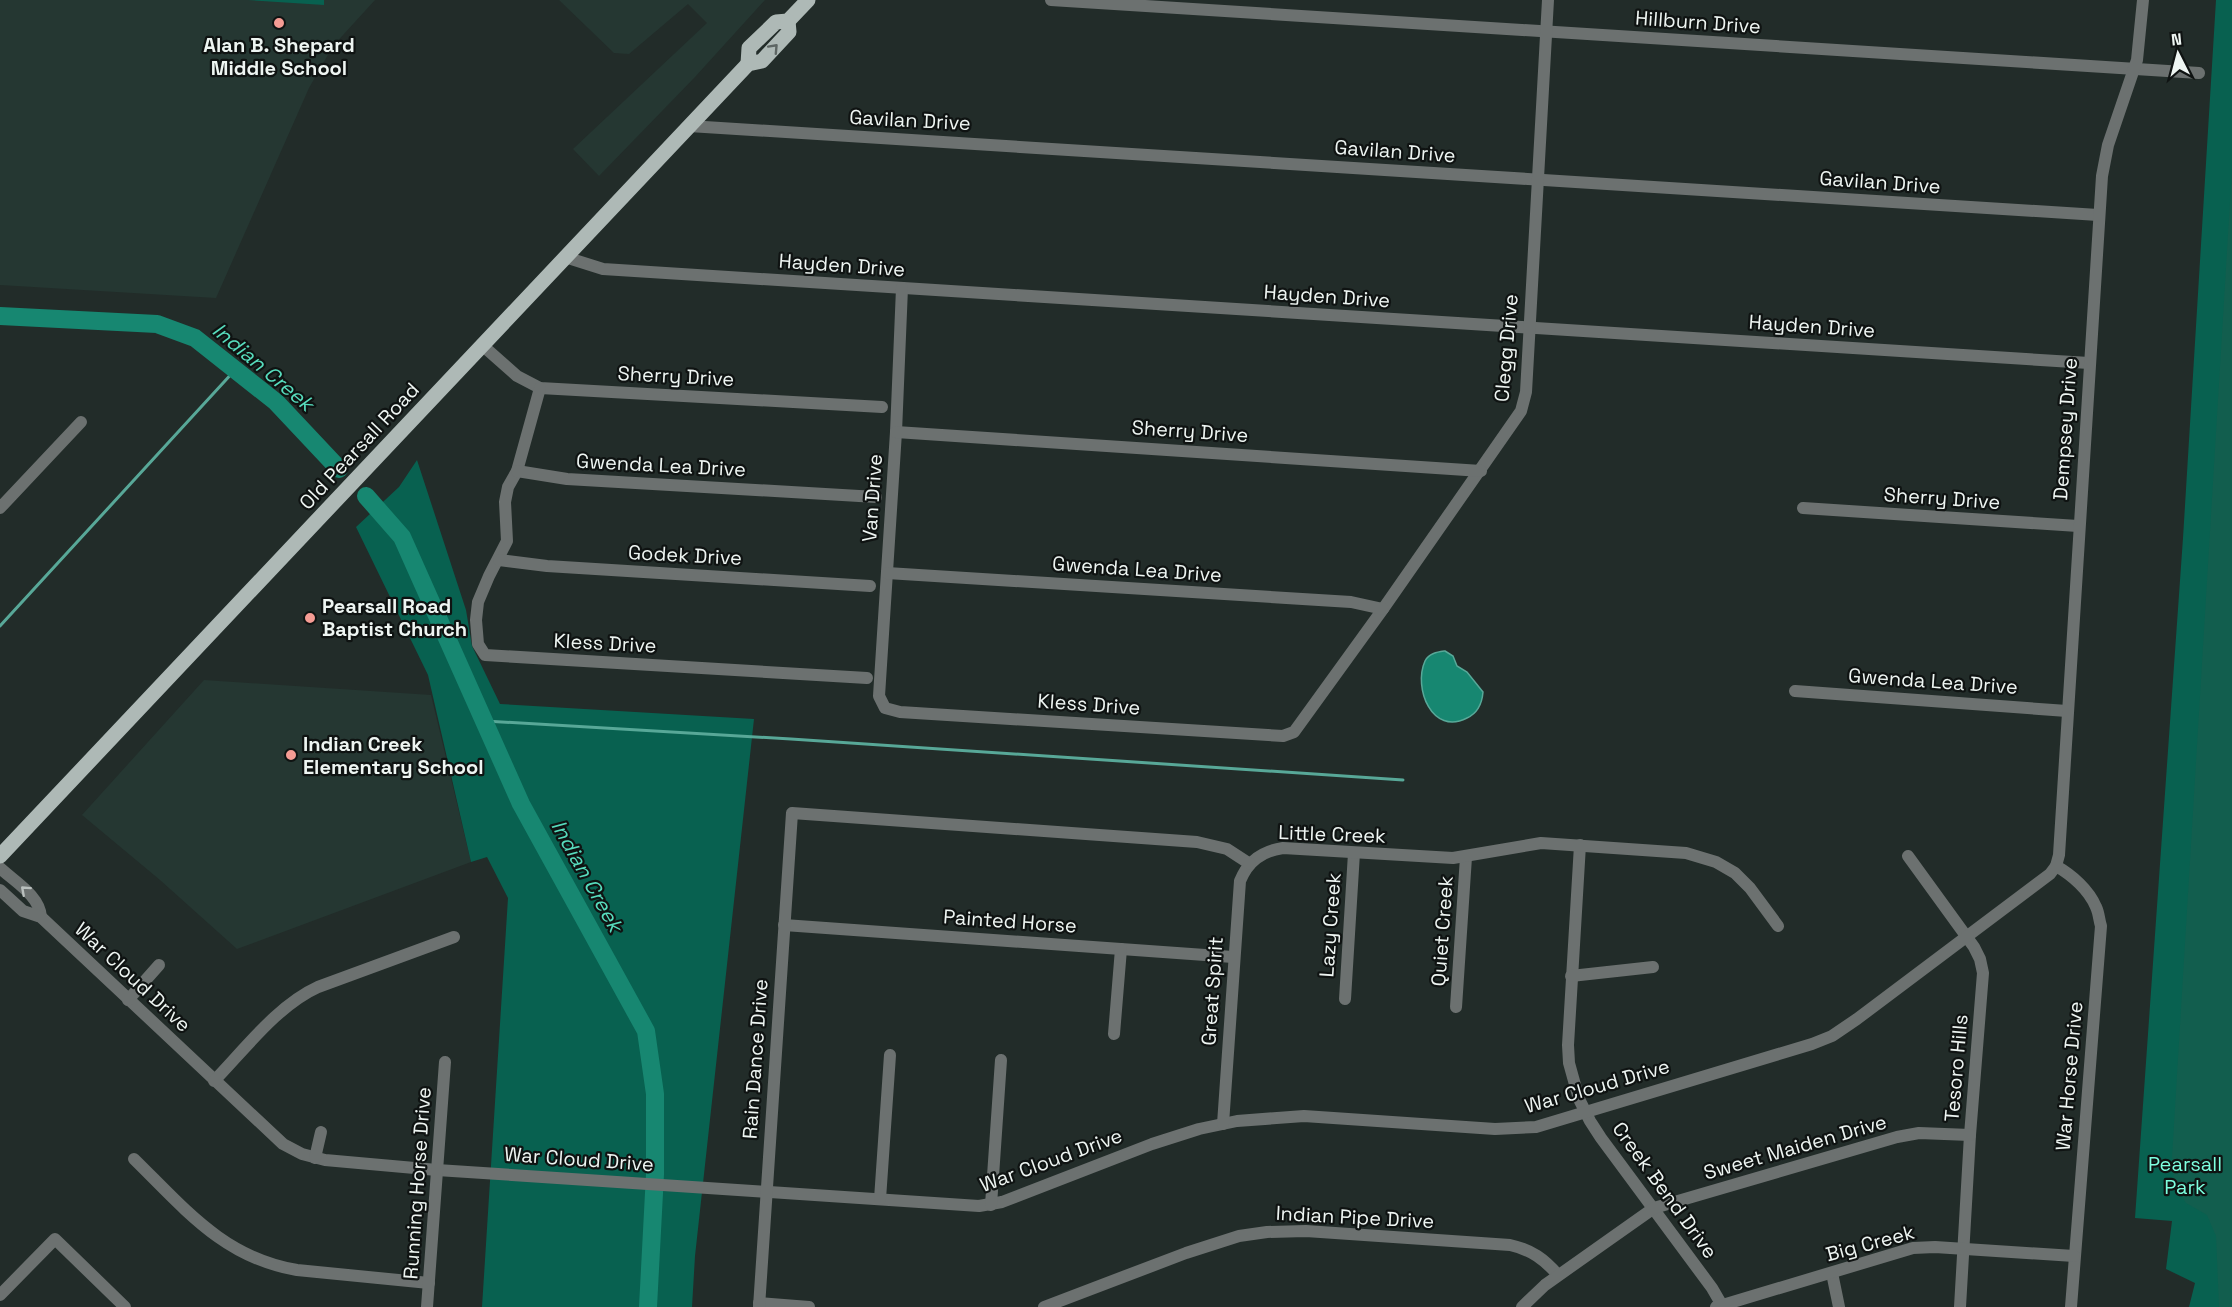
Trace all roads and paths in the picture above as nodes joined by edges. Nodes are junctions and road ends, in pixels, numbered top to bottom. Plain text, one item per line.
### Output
1 (808, 0) edge
2 (1051, 0) edge
3 (1548, 0) edge
4 (2143, 0) edge
5 (1546, 32) junction
6 (2135, 69) junction
7 (2199, 73) dead end
8 (689, 126) junction
9 (1537, 180) junction
10 (2098, 214) junction
11 (565, 257) junction
12 (902, 288) junction
13 (1528, 328) junction
14 (482, 345) junction
15 (2089, 363) junction
16 (540, 388) junction
17 (882, 407) dead end
18 (81, 422) dead end
19 (896, 432) junction
20 (517, 471) junction
21 (1480, 471) junction
22 (876, 496) dead end
23 (0, 508) edge
24 (1803, 508) dead end
25 (2078, 526) junction
26 (499, 560) junction
27 (887, 573) junction
28 (870, 585) dead end
29 (1383, 609) junction
30 (867, 678) dead end
31 (1795, 691) dead end
32 (885, 708) joint
33 (2067, 711) junction
34 (1290, 734) joint
35 (1580, 845) junction
36 (1354, 853) junction
37 (0, 856) edge
38 (1908, 856) dead end
39 (1466, 857) junction
40 (1250, 864) junction
41 (2056, 866) junction
42 (0, 868) edge
43 (0, 890) edge
44 (41, 917) junction
45 (784, 925) junction
46 (1778, 926) dead end
47 (1965, 936) junction
48 (454, 937) dead end
49 (1121, 949) junction
50 (1233, 957) junction
51 (159, 965) dead end
52 (1653, 967) dead end
53 (1571, 976) junction
54 (1345, 999) dead end
55 (128, 1000) junction
56 (1456, 1007) dead end
57 (1114, 1034) dead end
58 (890, 1055) dead end
59 (1001, 1060) dead end
60 (445, 1062) dead end
61 (214, 1081) junction
62 (1585, 1111) junction
63 (1223, 1124) junction
64 (321, 1132) dead end
65 (1970, 1135) junction
66 (315, 1158) junction
67 (134, 1159) dead end
68 (437, 1170) junction
69 (766, 1191) junction
70 (880, 1199) junction
71 (991, 1205) junction
72 (1654, 1208) junction
73 (1964, 1249) junction
74 (2074, 1256) junction
75 (1832, 1273) junction
76 (1558, 1275) junction
77 (429, 1283) junction
78 (0, 1295) edge
79 (759, 1305) edge
80 (1720, 1306) edge
81 (125, 1307) edge
82 (428, 1307) edge
83 (809, 1307) edge
84 (1044, 1307) edge
85 (1522, 1307) edge
86 (1839, 1307) edge
87 (1960, 1307) edge
88 (2071, 1307) edge

1 - 8 main road, Old Pearsall Road
2 - 5 street, Hillburn Drive
3 - 5 street, Clegg Drive
4 - 6 street, Dempsey Drive
5 - 6 street, Hillburn Drive
5 - 9 street, Clegg Drive
6 - 7 street, Hillburn Drive
6 - 10 street, Dempsey Drive
8 - 9 street, Gavilan Drive
8 - 11 main road, Old Pearsall Road
9 - 10 street, Gavilan Drive
9 - 13 street, Clegg Drive
10 - 15 street, Dempsey Drive
11 - 12 street, Hayden Drive
11 - 14 main road, Old Pearsall Road
12 - 13 street, Hayden Drive
12 - 19 street, Van Drive
13 - 15 street, Hayden Drive
13 - 21 street, Clegg Drive
14 - 16 street, Sherry Drive
14 - 37 main road, Old Pearsall Road
15 - 25 street, Dempsey Drive
16 - 17 street, Sherry Drive
16 - 20 street
18 - 23 street
19 - 21 street, Sherry Drive
19 - 27 street, Van Drive
20 - 22 street, Gwenda Lea Drive
20 - 26 street
21 - 29 street, Clegg Drive
24 - 25 street, Sherry Drive
25 - 33 street, Dempsey Drive
26 - 28 street, Godek Drive
26 - 30 street, Kless Drive
27 - 29 street, Gwenda Lea Drive
27 - 32 street, Van Drive
29 - 34 street, Clegg Drive
31 - 33 street, Gwenda Lea Drive
32 - 34 street, Kless Drive
33 - 41 street, Dempsey Drive
35 - 39 street, Little Creek
35 - 46 street, Little Creek
35 - 53 street, Creek Bend Drive
36 - 39 street, Little Creek
36 - 40 street, Little Creek
36 - 54 street, Lazy Creek
38 - 47 street, Tesoro Hills
39 - 56 street, Quiet Creek
40 - 45 street, Rain Dance Drive
40 - 50 street, Great Spirit
41 - 47 street, War Cloud Drive
41 - 74 street, War Horse Drive
44 -> 42 street, War Cloud Drive
43 - 44 street, War Cloud Drive
44 - 55 street, War Cloud Drive
45 - 49 street, Painted Horse
45 - 69 street, Rain Dance Drive
47 - 62 street, War Cloud Drive
47 - 65 street, Tesoro Hills
48 - 61 street
49 - 50 street, Painted Horse
49 - 57 street
50 - 63 street, Great Spirit
51 - 55 street
52 - 53 street
53 - 62 street, Creek Bend Drive
55 - 61 street, War Cloud Drive
58 - 70 street
59 - 71 street
60 - 68 street, Running Horse Drive
61 - 66 street, War Cloud Drive
62 - 63 street, War Cloud Drive
62 - 72 street, Creek Bend Drive
63 - 71 street, War Cloud Drive
64 - 66 street
65 - 72 street, Sweet Maiden Drive
65 - 73 street, Tesoro Hills
66 - 68 street, War Cloud Drive
67 - 77 street
68 - 69 street, War Cloud Drive
68 - 77 street, Running Horse Drive
69 - 70 street, War Cloud Drive
69 - 79 street, Rain Dance Drive
70 - 71 street, War Cloud Drive
72 - 76 street, Sweet Maiden Drive
72 - 80 street, Creek Bend Drive
73 - 74 street, Big Creek
73 - 75 street, Big Creek
73 - 87 street, Tesoro Hills
74 - 88 street, War Horse Drive
75 - 80 street, Big Creek
75 - 86 street
76 - 84 street, Indian Pipe Drive
76 - 85 street, Sweet Maiden Drive
77 - 82 street, Running Horse Drive
78 - 81 street
79 - 83 street

